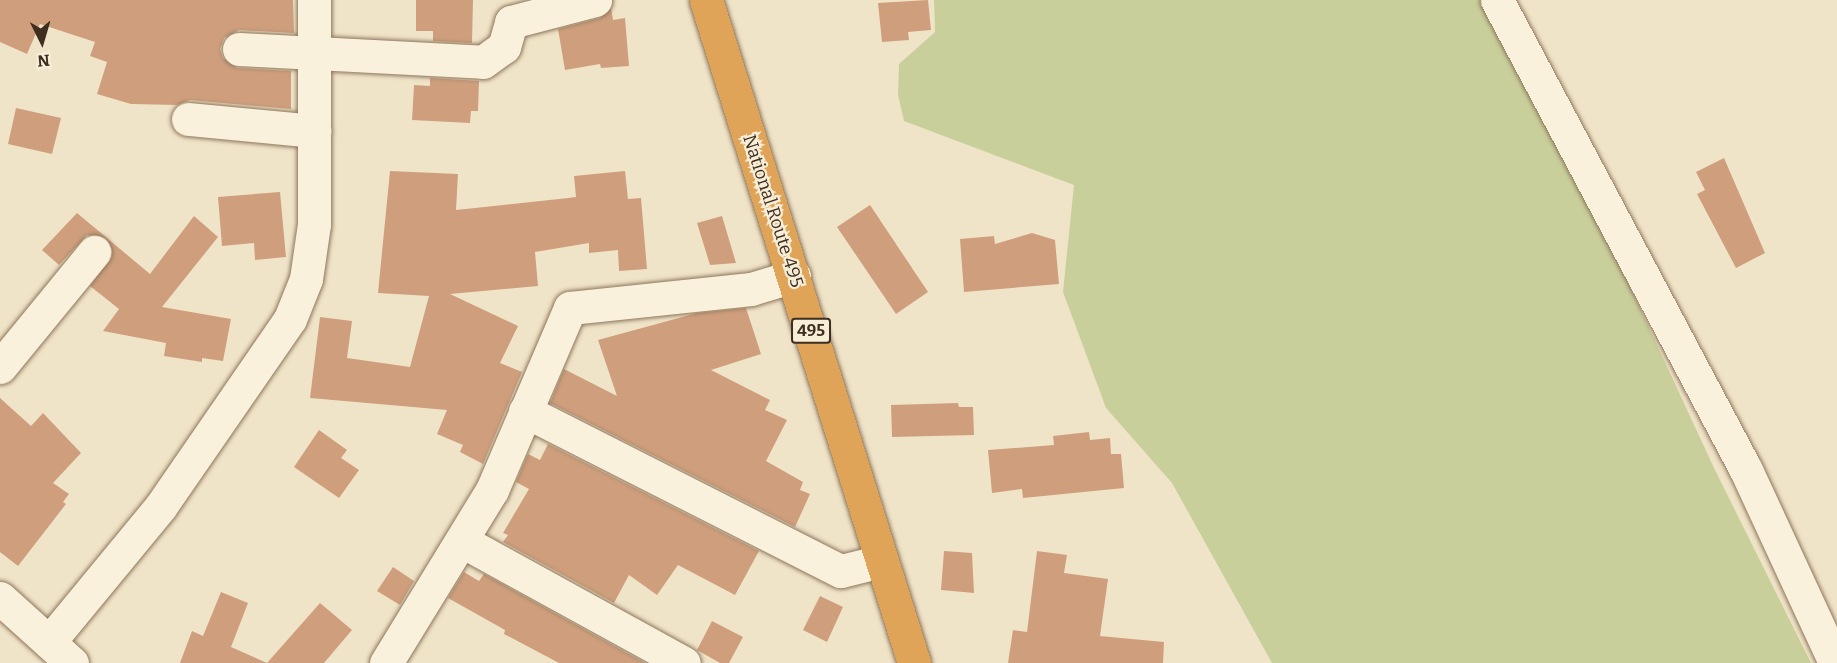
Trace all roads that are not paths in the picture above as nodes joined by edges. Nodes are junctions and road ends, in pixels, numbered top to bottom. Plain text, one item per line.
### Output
1 (314, 0) edge
2 (595, 0) edge
3 (706, 0) edge
4 (1497, 0) edge
5 (239, 49) dead end
6 (315, 55) junction
7 (188, 119) dead end
8 (314, 131) junction
9 (94, 252) dead end
10 (794, 276) junction
11 (0, 367) edge
12 (525, 411) junction
13 (462, 541) junction
14 (882, 561) junction
15 (0, 598) edge
16 (61, 653) edge
17 (386, 663) edge
18 (684, 663) edge
19 (914, 663) edge
20 (1835, 663) edge

1 - 6 street
2 - 6 street
3 - 10 highway, National Route 495 / 495
4 - 20 street
5 - 6 street
6 - 8 street
7 - 8 street
8 - 16 street
9 - 11 street
10 - 12 street
10 - 14 highway, National Route 495 / 495
12 - 13 street
12 - 14 street
13 - 17 street
13 - 18 street
14 - 19 highway, National Route 495 / 495
15 - 16 street

